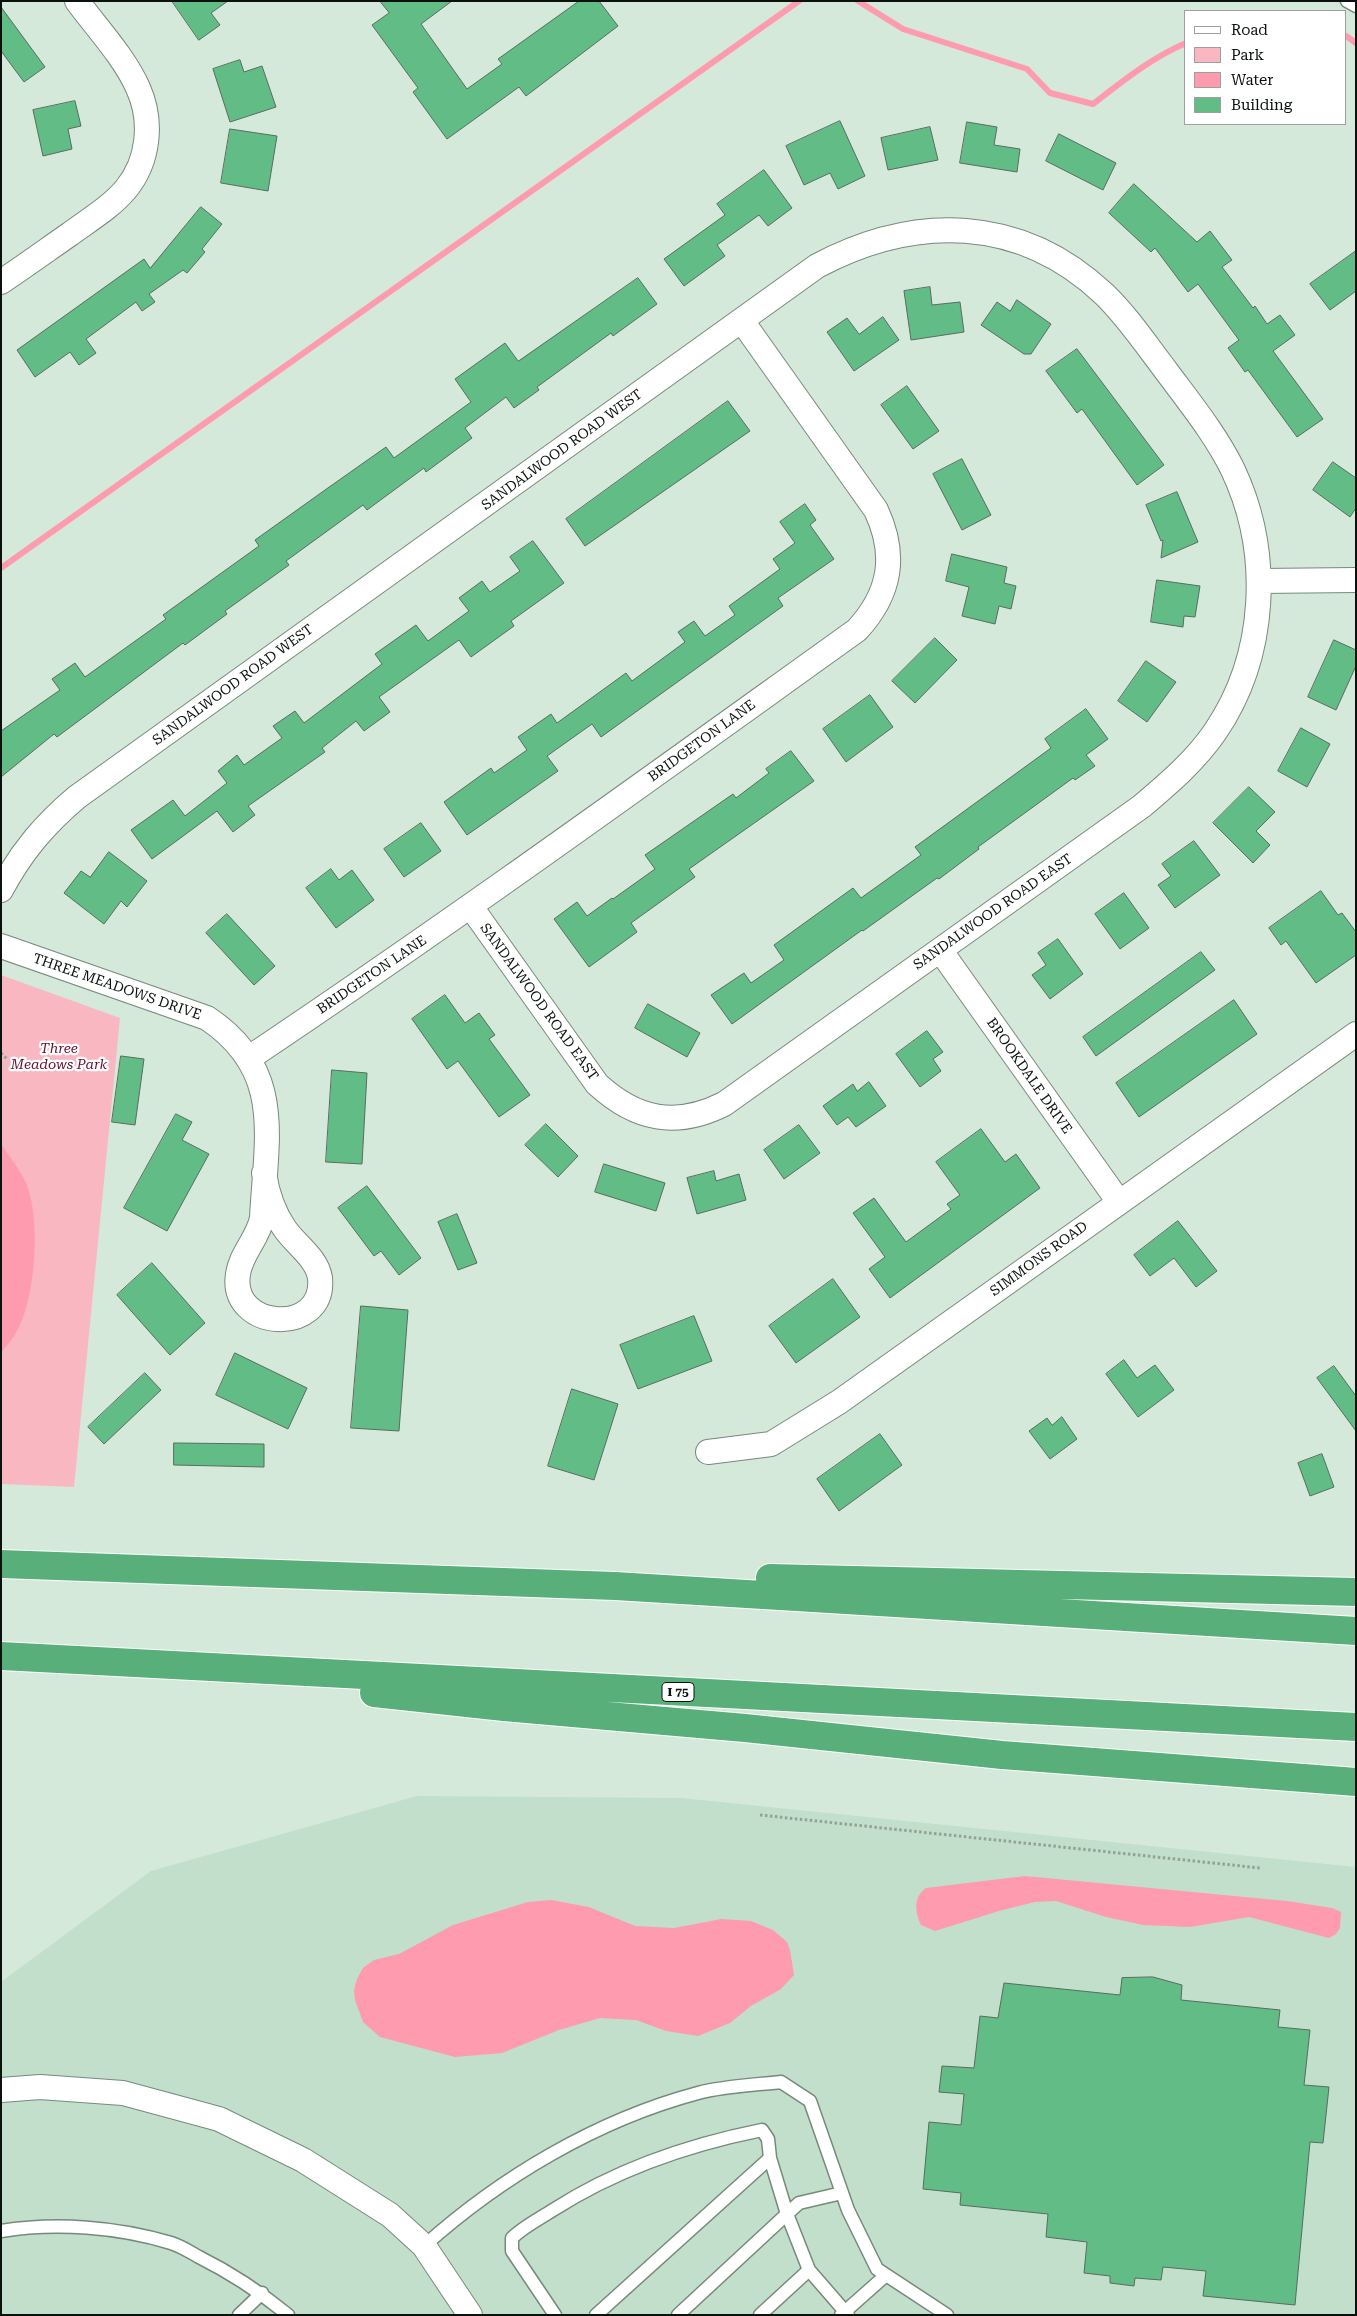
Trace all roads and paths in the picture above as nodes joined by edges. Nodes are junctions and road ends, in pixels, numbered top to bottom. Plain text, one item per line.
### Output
1 (77, 1) edge
2 (1347, 1) edge
3 (1356, 6) edge
4 (1, 282) edge
5 (742, 321) junction
6 (1162, 367) joint
7 (1356, 580) edge
8 (1259, 581) junction
9 (1, 890) edge
10 (471, 907) junction
11 (1, 946) edge
12 (940, 950) junction
13 (1356, 1034) edge
14 (1, 1053) edge
15 (7, 1058) dead end
16 (249, 1058) junction
17 (264, 1173) junction
18 (1119, 1202) junction
19 (708, 1452) dead end
20 (1, 1564) edge
21 (615, 1586) junction
22 (1356, 1592) edge
23 (1356, 1631) edge
24 (1, 1656) edge
25 (275, 1671) junction
26 (1356, 1727) edge
27 (1356, 1782) edge
28 (760, 1815) dead end
29 (1260, 1868) dead end
30 (1, 2090) edge
31 (770, 2158) junction
32 (842, 2193) junction
33 (787, 2214) junction
34 (1, 2231) edge
35 (424, 2246) junction
36 (809, 2270) junction
37 (885, 2276) junction
38 (262, 2293) junction
39 (928, 2309) edge
40 (844, 2314) edge
41 (239, 2315) edge
42 (288, 2315) edge
43 (470, 2315) edge
44 (555, 2315) edge
45 (596, 2315) edge
46 (678, 2315) edge
47 (760, 2315) edge
48 (947, 2315) edge

1 - 4 street
2 - 3 lane
5 - 6 street, SANDALWOOD ROAD WEST
5 - 9 street, SANDALWOOD ROAD WEST
5 - 10 street, BRIDGETON LANE
6 - 8 street, SANDALWOOD ROAD EAST
7 - 8 street
8 - 12 street, SANDALWOOD ROAD EAST
10 - 12 street, SANDALWOOD ROAD EAST
10 - 16 street, BRIDGETON LANE
11 - 16 street, THREE MEADOWS DRIVE
12 - 18 street, BROOKDALE DRIVE
13 - 18 street, SIMMONS ROAD
14 - 15 path
16 - 17 street, THREE MEADOWS DRIVE
17 - 17 street, THREE MEADOWS DRIVE
18 - 19 street, SIMMONS ROAD
20 - 21 highway
21 - 22 highway
21 - 23 highway
24 - 25 highway, I 75
25 - 26 highway, I 75
25 - 27 highway
28 - 29 path
30 - 35 street
31 - 33 lane
31 - 44 lane
31 - 45 lane
32 - 33 lane
32 - 35 lane
32 - 37 lane
33 - 36 lane
33 - 46 lane
34 - 38 lane
35 - 43 street
36 - 40 lane
36 - 47 lane
37 - 39 lane
37 - 40 lane
38 - 41 lane
38 - 42 lane
39 - 48 lane

